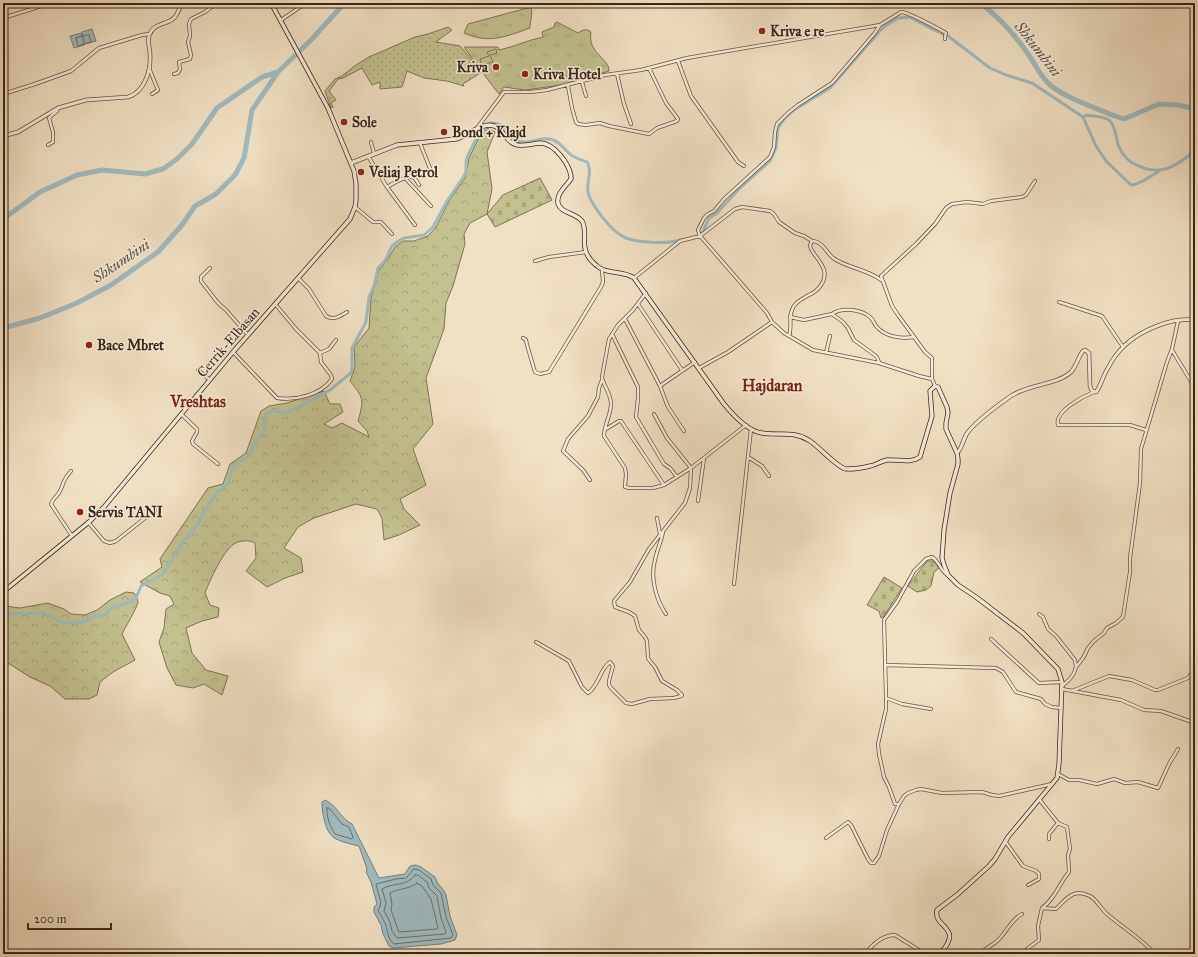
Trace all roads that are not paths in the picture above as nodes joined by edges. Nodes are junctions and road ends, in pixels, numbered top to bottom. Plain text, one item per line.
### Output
1 (51, 3) edge
2 (182, 3) edge
3 (205, 3) edge
4 (221, 3) edge
5 (271, 3) edge
6 (306, 3) edge
7 (214, 6) junction
8 (3, 18) edge
9 (280, 20) junction
10 (880, 25) junction
11 (149, 34) junction
12 (945, 36) dead end
13 (678, 61) junction
14 (149, 68) junction
15 (649, 68) junction
16 (174, 74) dead end
17 (617, 74) junction
18 (582, 82) junction
19 (568, 86) junction
20 (3, 94) edge
21 (152, 94) dead end
22 (586, 96) dead end
23 (58, 108) junction
24 (3, 111) edge
25 (3, 115) edge
26 (631, 124) dead end
27 (476, 129) junction
28 (3, 136) edge
29 (370, 142) dead end
30 (420, 143) junction
31 (48, 145) dead end
32 (374, 153) junction
33 (368, 156) junction
34 (350, 163) junction
35 (744, 166) dead end
36 (431, 171) dead end
37 (405, 178) junction
38 (1035, 181) dead end
39 (419, 184) dead end
40 (387, 187) junction
41 (431, 206) dead end
42 (355, 207) junction
43 (415, 225) dead end
44 (392, 234) dead end
45 (699, 236) junction
46 (812, 241) junction
47 (586, 252) junction
48 (536, 262) dead end
49 (210, 268) dead end
50 (602, 269) junction
51 (298, 278) junction
52 (634, 278) junction
53 (882, 280) junction
54 (646, 293) junction
55 (1059, 302) dead end
56 (638, 304) junction
57 (276, 305) junction
58 (347, 312) dead end
59 (832, 314) junction
60 (790, 317) junction
61 (625, 319) junction
62 (1195, 320) edge
63 (1178, 321) junction
64 (772, 322) junction
65 (612, 334) junction
66 (248, 335) junction
67 (789, 336) junction
68 (830, 336) dead end
69 (914, 337) junction
70 (523, 338) dead end
71 (336, 340) dead end
72 (1123, 347) junction
73 (1172, 349) junction
74 (233, 352) junction
75 (320, 353) junction
76 (826, 353) junction
77 (695, 362) junction
78 (879, 362) junction
79 (699, 368) junction
80 (198, 370) dead end
81 (682, 370) junction
82 (932, 379) junction
83 (210, 380) junction
84 (602, 380) junction
85 (660, 386) junction
86 (934, 386) junction
87 (1195, 388) edge
88 (1094, 392) junction
89 (181, 414) junction
90 (654, 414) dead end
91 (746, 425) junction
92 (751, 428) junction
93 (606, 429) junction
94 (1146, 430) junction
95 (684, 431) dead end
96 (957, 453) junction
97 (748, 457) junction
98 (704, 458) junction
99 (218, 464) dead end
100 (691, 468) junction
101 (71, 471) dead end
102 (769, 476) dead end
103 (677, 477) junction
104 (590, 480) dead end
105 (664, 486) junction
106 (698, 501) dead end
107 (155, 510) dead end
108 (657, 518) dead end
109 (88, 522) junction
110 (663, 532) junction
111 (660, 534) junction
112 (72, 536) junction
113 (948, 575) junction
114 (734, 584) dead end
115 (3, 592) edge
116 (666, 614) dead end
117 (1039, 614) dead end
118 (991, 639) dead end
119 (536, 642) dead end
120 (886, 665) junction
121 (1076, 667) junction
122 (1195, 669) edge
123 (1062, 685) junction
124 (1071, 691) junction
125 (886, 698) junction
126 (1061, 708) junction
127 (931, 709) dead end
128 (1195, 723) edge
129 (1178, 749) dead end
130 (1058, 774) junction
131 (1052, 784) junction
132 (1039, 799) junction
133 (899, 804) junction
134 (1058, 823) junction
135 (826, 838) dead end
136 (1049, 839) dead end
137 (1005, 840) junction
138 (1028, 885) dead end
139 (1042, 908) junction
140 (1022, 914) dead end
141 (941, 953) edge
142 (865, 954) edge
143 (981, 954) edge
144 (1023, 954) edge
145 (1155, 954) edge

1 - 8 street
2 - 11 street
3 - 7 street
4 - 7 street
5 - 9 main road
6 - 9 street
7 - 16 street
9 - 34 main road, Cerrik-Elbasan
10 - 12 street
10 - 13 street
10 - 45 street
11 - 14 street
11 - 20 street
13 - 15 street
13 - 35 street
14 - 21 street
14 - 23 street
15 - 17 street
15 - 19 street
17 - 18 street
17 - 26 street
18 - 19 street
18 - 22 street
19 - 27 street
23 - 28 street
23 - 31 street
24 - 25 street
27 - 30 main road
27 - 47 main road
29 - 32 street
30 - 32 main road
30 - 36 street
32 - 33 main road
33 - 34 main road
33 - 40 street
34 - 42 main road, Cerrik-Elbasan
37 - 39 street
37 - 40 street
37 - 41 street
38 - 53 street
40 - 43 street
42 - 44 street
42 - 51 main road, Cerrik-Elbasan
45 - 46 street
45 - 52 street
45 - 64 street
46 - 53 street
46 - 60 street
47 - 48 street
47 - 50 main road
49 - 66 street
50 - 52 main road
50 - 70 street
51 - 57 main road, Cerrik-Elbasan
51 - 58 street
52 - 54 main road
53 - 69 street
54 - 56 street
54 - 77 main road
55 - 72 street
56 - 61 street
56 - 81 street
57 - 66 main road, Cerrik-Elbasan
57 - 75 street
59 - 60 street
59 - 69 street
59 - 78 street
60 - 67 street
61 - 65 street
61 - 85 street
62 - 63 street
63 - 72 street
63 - 73 street
64 - 67 street
64 - 79 street
65 - 84 street
65 - 103 street
66 - 74 main road, Cerrik-Elbasan
67 - 76 street
68 - 76 street
69 - 82 street
71 - 75 street
72 - 88 street
73 - 87 street
73 - 94 street
74 - 75 street
74 - 83 main road, Cerrik-Elbasan
76 - 78 street
77 - 79 main road
77 - 81 street
78 - 82 street
79 - 91 main road
80 - 83 street
81 - 85 street
82 - 86 street
83 - 89 main road, Cerrik-Elbasan
84 - 93 street
84 - 104 street
85 - 95 street
86 - 92 main road
86 - 96 main road
88 - 94 street
88 - 96 street
89 - 99 street
89 - 109 main road, Cerrik-Elbasan
90 - 100 street
91 - 92 main road
91 - 98 street
92 - 97 street
93 - 105 street
93 - 105 street
94 - 121 street
96 - 113 main road
97 - 102 street
97 - 114 street
98 - 100 street
98 - 106 street
100 - 103 street
100 - 110 street
101 - 112 street
103 - 105 street
107 - 109 street
108 - 111 street
109 - 112 main road, Cerrik-Elbasan
110 - 111 street
110 - 116 street
111 - 119 street
112 - 115 main road, Cerrik-Elbasan
113 - 120 street
113 - 123 main road
117 - 121 street
118 - 123 street
120 - 125 street
120 - 126 street
121 - 123 street
122 - 124 street
123 - 124 street
123 - 126 main road
124 - 128 street
125 - 127 street
125 - 133 street
126 - 130 main road
129 - 130 street
130 - 131 main road
131 - 132 main road
131 - 133 street
132 - 134 street
132 - 137 main road
133 - 135 street
134 - 136 street
134 - 139 street
137 - 138 street
137 - 141 main road
139 - 144 street
139 - 145 street
140 - 143 street
141 - 142 street

